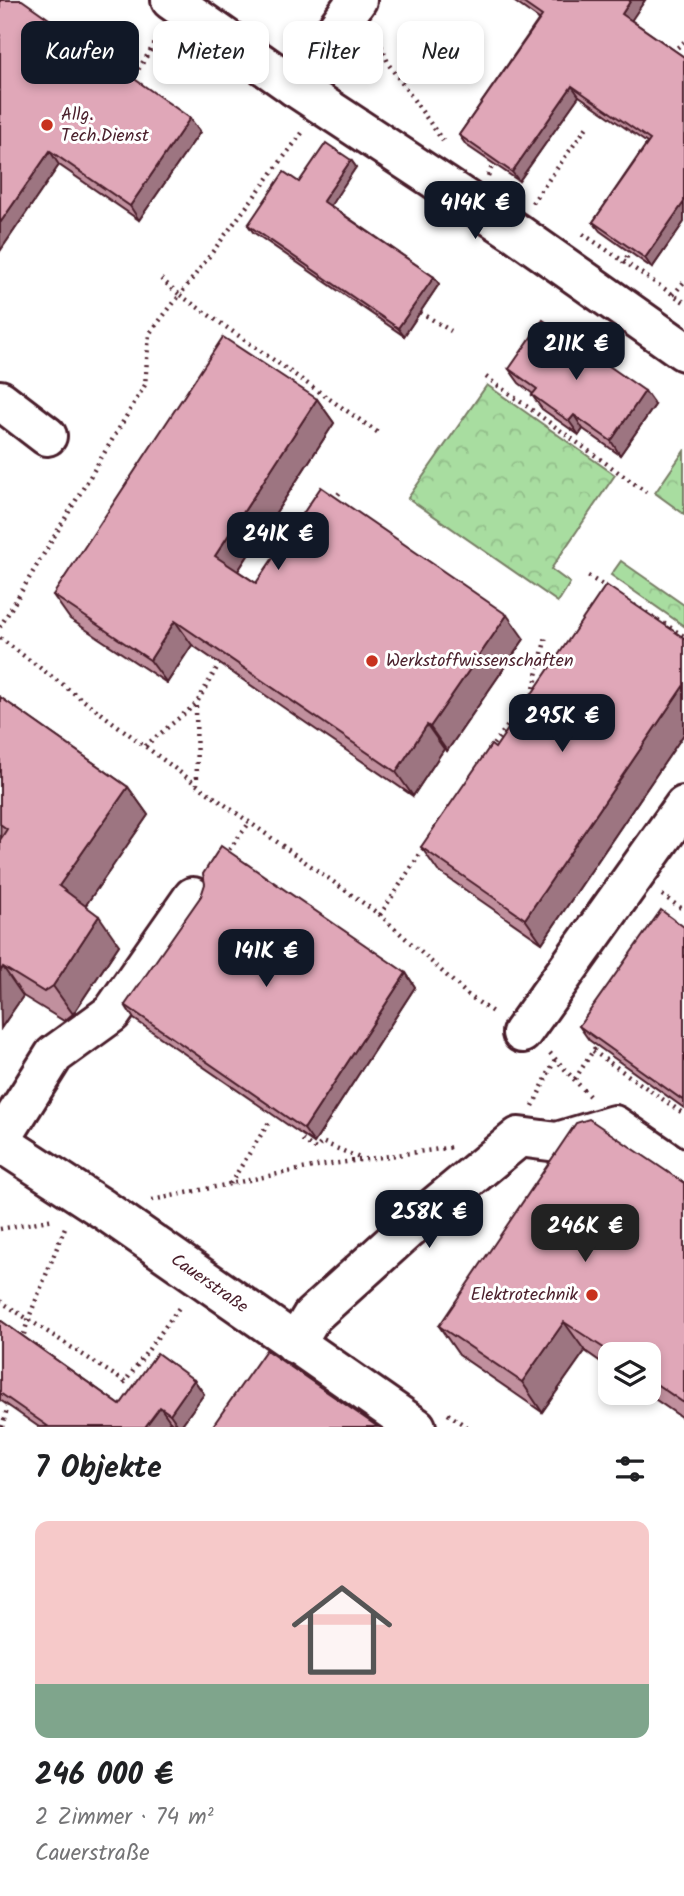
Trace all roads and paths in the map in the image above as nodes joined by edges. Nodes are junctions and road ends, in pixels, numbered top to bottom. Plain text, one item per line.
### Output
1 (175, 3) edge
2 (364, 11) edge
3 (684, 42) edge
4 (684, 57) edge
5 (139, 66) edge
6 (295, 87) junction
7 (589, 124) dead end
8 (306, 128) dead end
9 (450, 151) dead end
10 (518, 234) junction
11 (161, 279) dead end
12 (684, 282) edge
13 (180, 295) junction
14 (673, 295) dead end
15 (420, 312) dead end
16 (451, 331) dead end
17 (684, 351) edge
18 (486, 377) dead end
19 (0, 400) edge
20 (380, 434) dead end
21 (47, 436) dead end
22 (340, 492) dead end
23 (646, 492) dead end
24 (332, 503) edge
25 (588, 576) dead end
26 (620, 596) edge
27 (631, 602) edge
28 (0, 627) edge
29 (546, 636) dead end
30 (684, 636) edge
31 (0, 638) edge
32 (224, 656) edge
33 (196, 704) junction
34 (145, 746) junction
35 (486, 754) edge
36 (197, 785) junction
37 (684, 806) edge
38 (250, 822) junction
39 (431, 838) edge
40 (193, 897) joint
41 (380, 915) junction
42 (522, 1033) junction
43 (556, 1058) junction
44 (575, 1079) junction
45 (684, 1114) edge
46 (271, 1119) edge
47 (614, 1125) junction
48 (519, 1137) junction
49 (302, 1140) edge
50 (0, 1142) edge
51 (467, 1145) dead end
52 (363, 1160) junction
53 (684, 1173) edge
54 (229, 1184) junction
55 (86, 1213) junction
56 (200, 1278) junction
57 (0, 1301) edge
58 (28, 1320) junction
59 (22, 1342) edge
60 (295, 1344) junction
61 (8, 1406) edge
62 (2, 1427) edge
63 (416, 1427) edge

1 - 5 path
1 - 6 street
2 - 6 street
2 - 9 path
3 - 4 path
6 - 10 street
7 - 10 path
8 - 13 path
10 - 17 street
11 - 13 path
12 - 14 path
13 - 20 path
13 - 28 path
15 - 16 path
18 - 23 path
19 - 21 street
22 - 24 path
25 - 26 path
27 - 30 path
29 - 35 path
31 - 34 path
32 - 33 path
33 - 34 path
33 - 36 path
34 - 36 path
36 - 38 path
37 - 42 street
38 - 40 path
38 - 41 path
39 - 41 path
40 - 50 street
41 - 42 path
42 - 43 path
43 - 44 path
43 - 48 path
44 - 45 path
44 - 47 path
46 - 54 path
47 - 48 street
47 - 53 street
48 - 60 street
49 - 52 path
50 - 55 street, Cauerstraße
51 - 52 path
52 - 54 path
54 - 55 path
55 - 56 street, Cauerstraße
55 - 58 path
56 - 58 path
56 - 60 street, Cauerstraße
57 - 58 path
58 - 59 path
60 - 63 street, Cauerstraße
61 - 62 path

